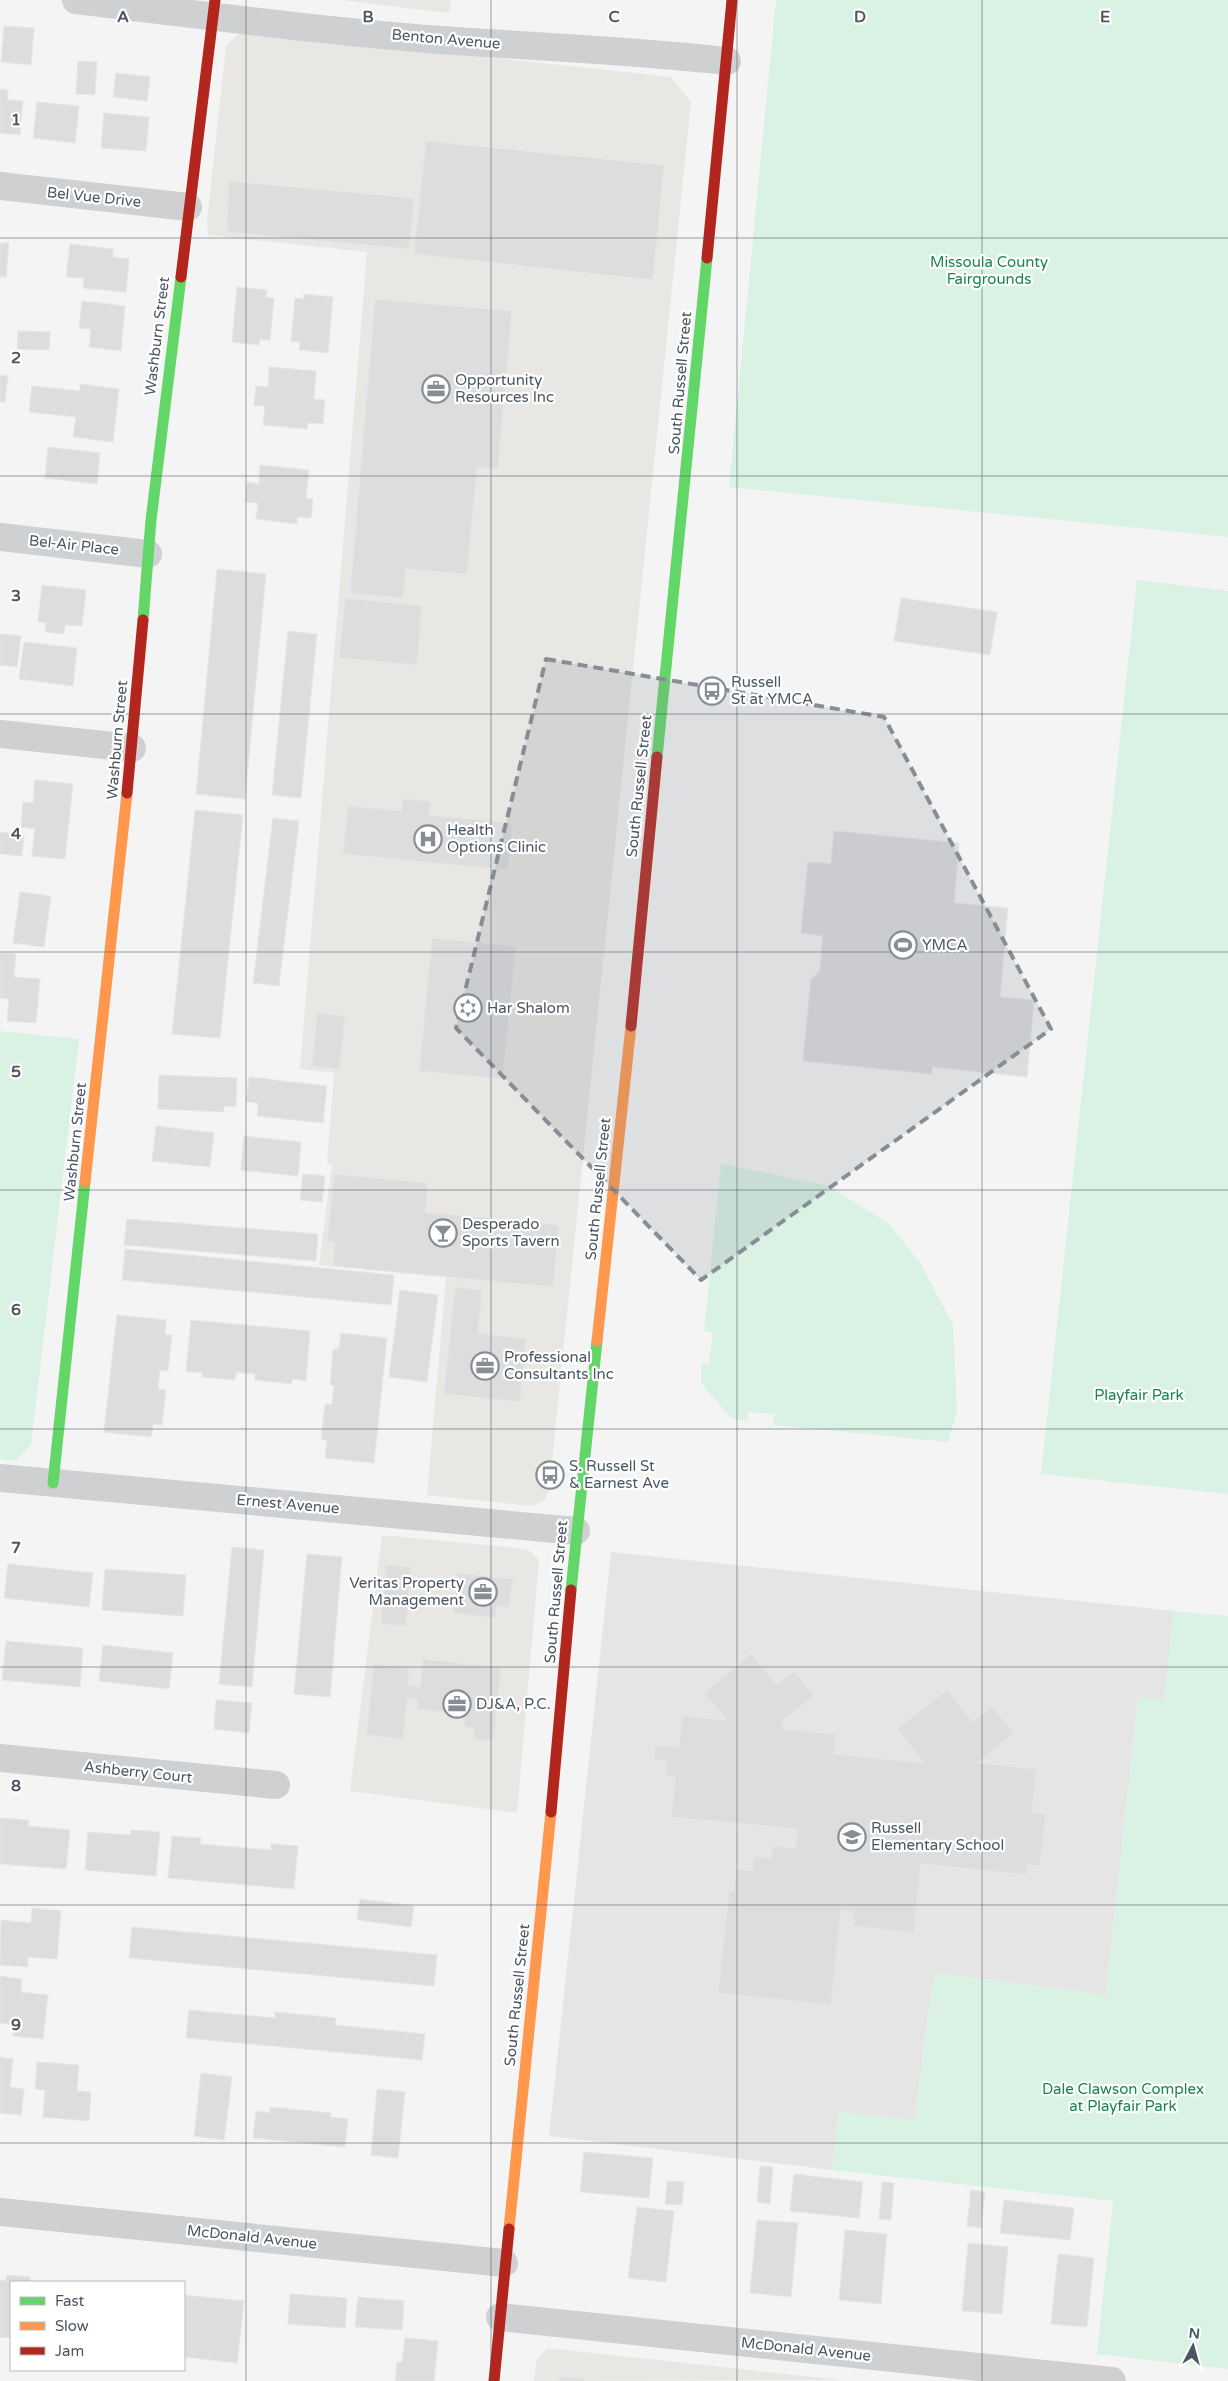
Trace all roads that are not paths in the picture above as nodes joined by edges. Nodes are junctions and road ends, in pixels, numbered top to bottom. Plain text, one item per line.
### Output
1 (76, 0) edge
2 (732, 0) edge
3 (214, 8) edge
4 (727, 61) junction
5 (0, 186) edge
6 (188, 207) junction
7 (0, 536) edge
8 (148, 554) junction
9 (0, 734) edge
10 (132, 748) junction
11 (0, 1478) edge
12 (54, 1483) junction
13 (576, 1531) junction
14 (0, 1758) edge
15 (276, 1786) dead end
16 (0, 2212) edge
17 (504, 2263) junction
18 (500, 2317) junction
19 (494, 2381) edge
20 (1112, 2381) edge

1 - 3 street, Benton Avenue
2 - 4 main road, South Russell Street
3 - 4 street, Benton Avenue
3 - 6 main road, Washburn Street
4 - 13 main road, South Russell Street
5 - 6 street, Bel Vue Drive
6 - 8 main road, Washburn Street
7 - 8 street, Bel-Air Place
8 - 10 main road, Washburn Street
9 - 10 street
10 - 12 main road, Washburn Street
11 - 12 street, Ernest Avenue
12 - 13 street, Ernest Avenue
13 - 17 main road, South Russell Street
14 - 15 street, Ashberry Court
16 - 17 street, McDonald Avenue
17 - 18 main road, South Russell Street
18 - 19 main road, South Russell Street
18 - 20 street, McDonald Avenue

